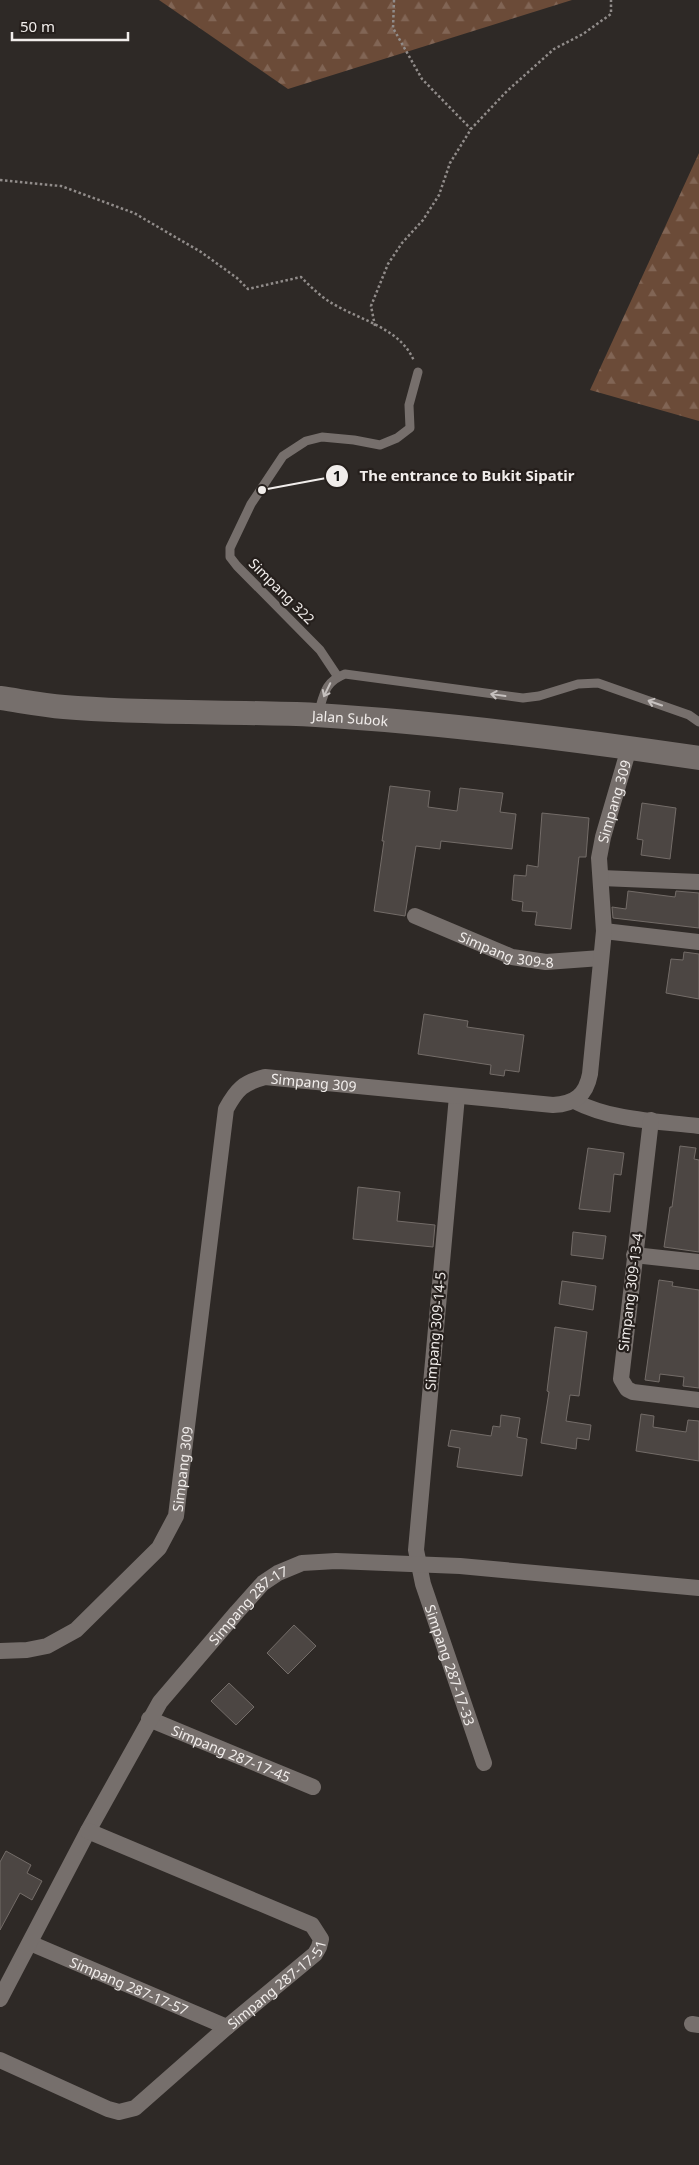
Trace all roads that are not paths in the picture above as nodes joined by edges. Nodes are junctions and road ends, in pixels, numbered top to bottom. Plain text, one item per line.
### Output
1 (418, 372) road end
2 (338, 677) junction
3 (0, 698) edge
4 (317, 716) junction
5 (699, 722) edge
6 (629, 748) junction
7 (699, 758) edge
8 (601, 878) junction
9 (699, 882) edge
10 (415, 916) dead end
11 (604, 930) junction
12 (699, 942) edge
13 (601, 958) junction
14 (456, 1096) junction
15 (574, 1101) junction
16 (650, 1120) junction
17 (699, 1126) edge
18 (634, 1255) junction
19 (699, 1262) edge
20 (699, 1400) edge
21 (419, 1566) junction
22 (699, 1588) edge
23 (0, 1651) edge
24 (149, 1719) junction
25 (484, 1763) dead end
26 (313, 1787) dead end
27 (88, 1831) junction
28 (30, 1942) junction
29 (0, 1999) edge
30 (227, 2027) junction
31 (0, 2060) edge

1 - 2 lane, Simpang 322
2 -> 4 lane
5 -> 2 lane
3 - 4 main road, Jalan Subok
4 - 6 main road, Jalan Subok
6 - 7 main road, Jalan Subok
6 - 8 street, Simpang 309
8 - 9 street
8 - 11 street, Simpang 309
10 - 13 street, Simpang 309-8
11 - 12 street
11 - 13 street, Simpang 309
13 - 15 street, Simpang 309
14 - 15 street, Simpang 309
14 - 21 street, Simpang 309-14-5
14 - 23 street, Simpang 309
15 - 16 street
16 - 17 street
16 - 18 street, Simpang 309-13-4
18 - 19 street
18 - 20 street, Simpang 309-13-4
21 - 22 street, Simpang 287-17
21 - 24 street, Simpang 287-17
21 - 25 street, Simpang 287-17-33
24 - 26 street, Simpang 287-17-45
24 - 27 street, Simpang 287-17
27 - 28 street, Simpang 287-17
27 - 30 street, Simpang 287-17-51
28 - 29 street, Simpang 287-17
28 - 30 street, Simpang 287-17-57
30 - 31 street, Simpang 287-17-51

